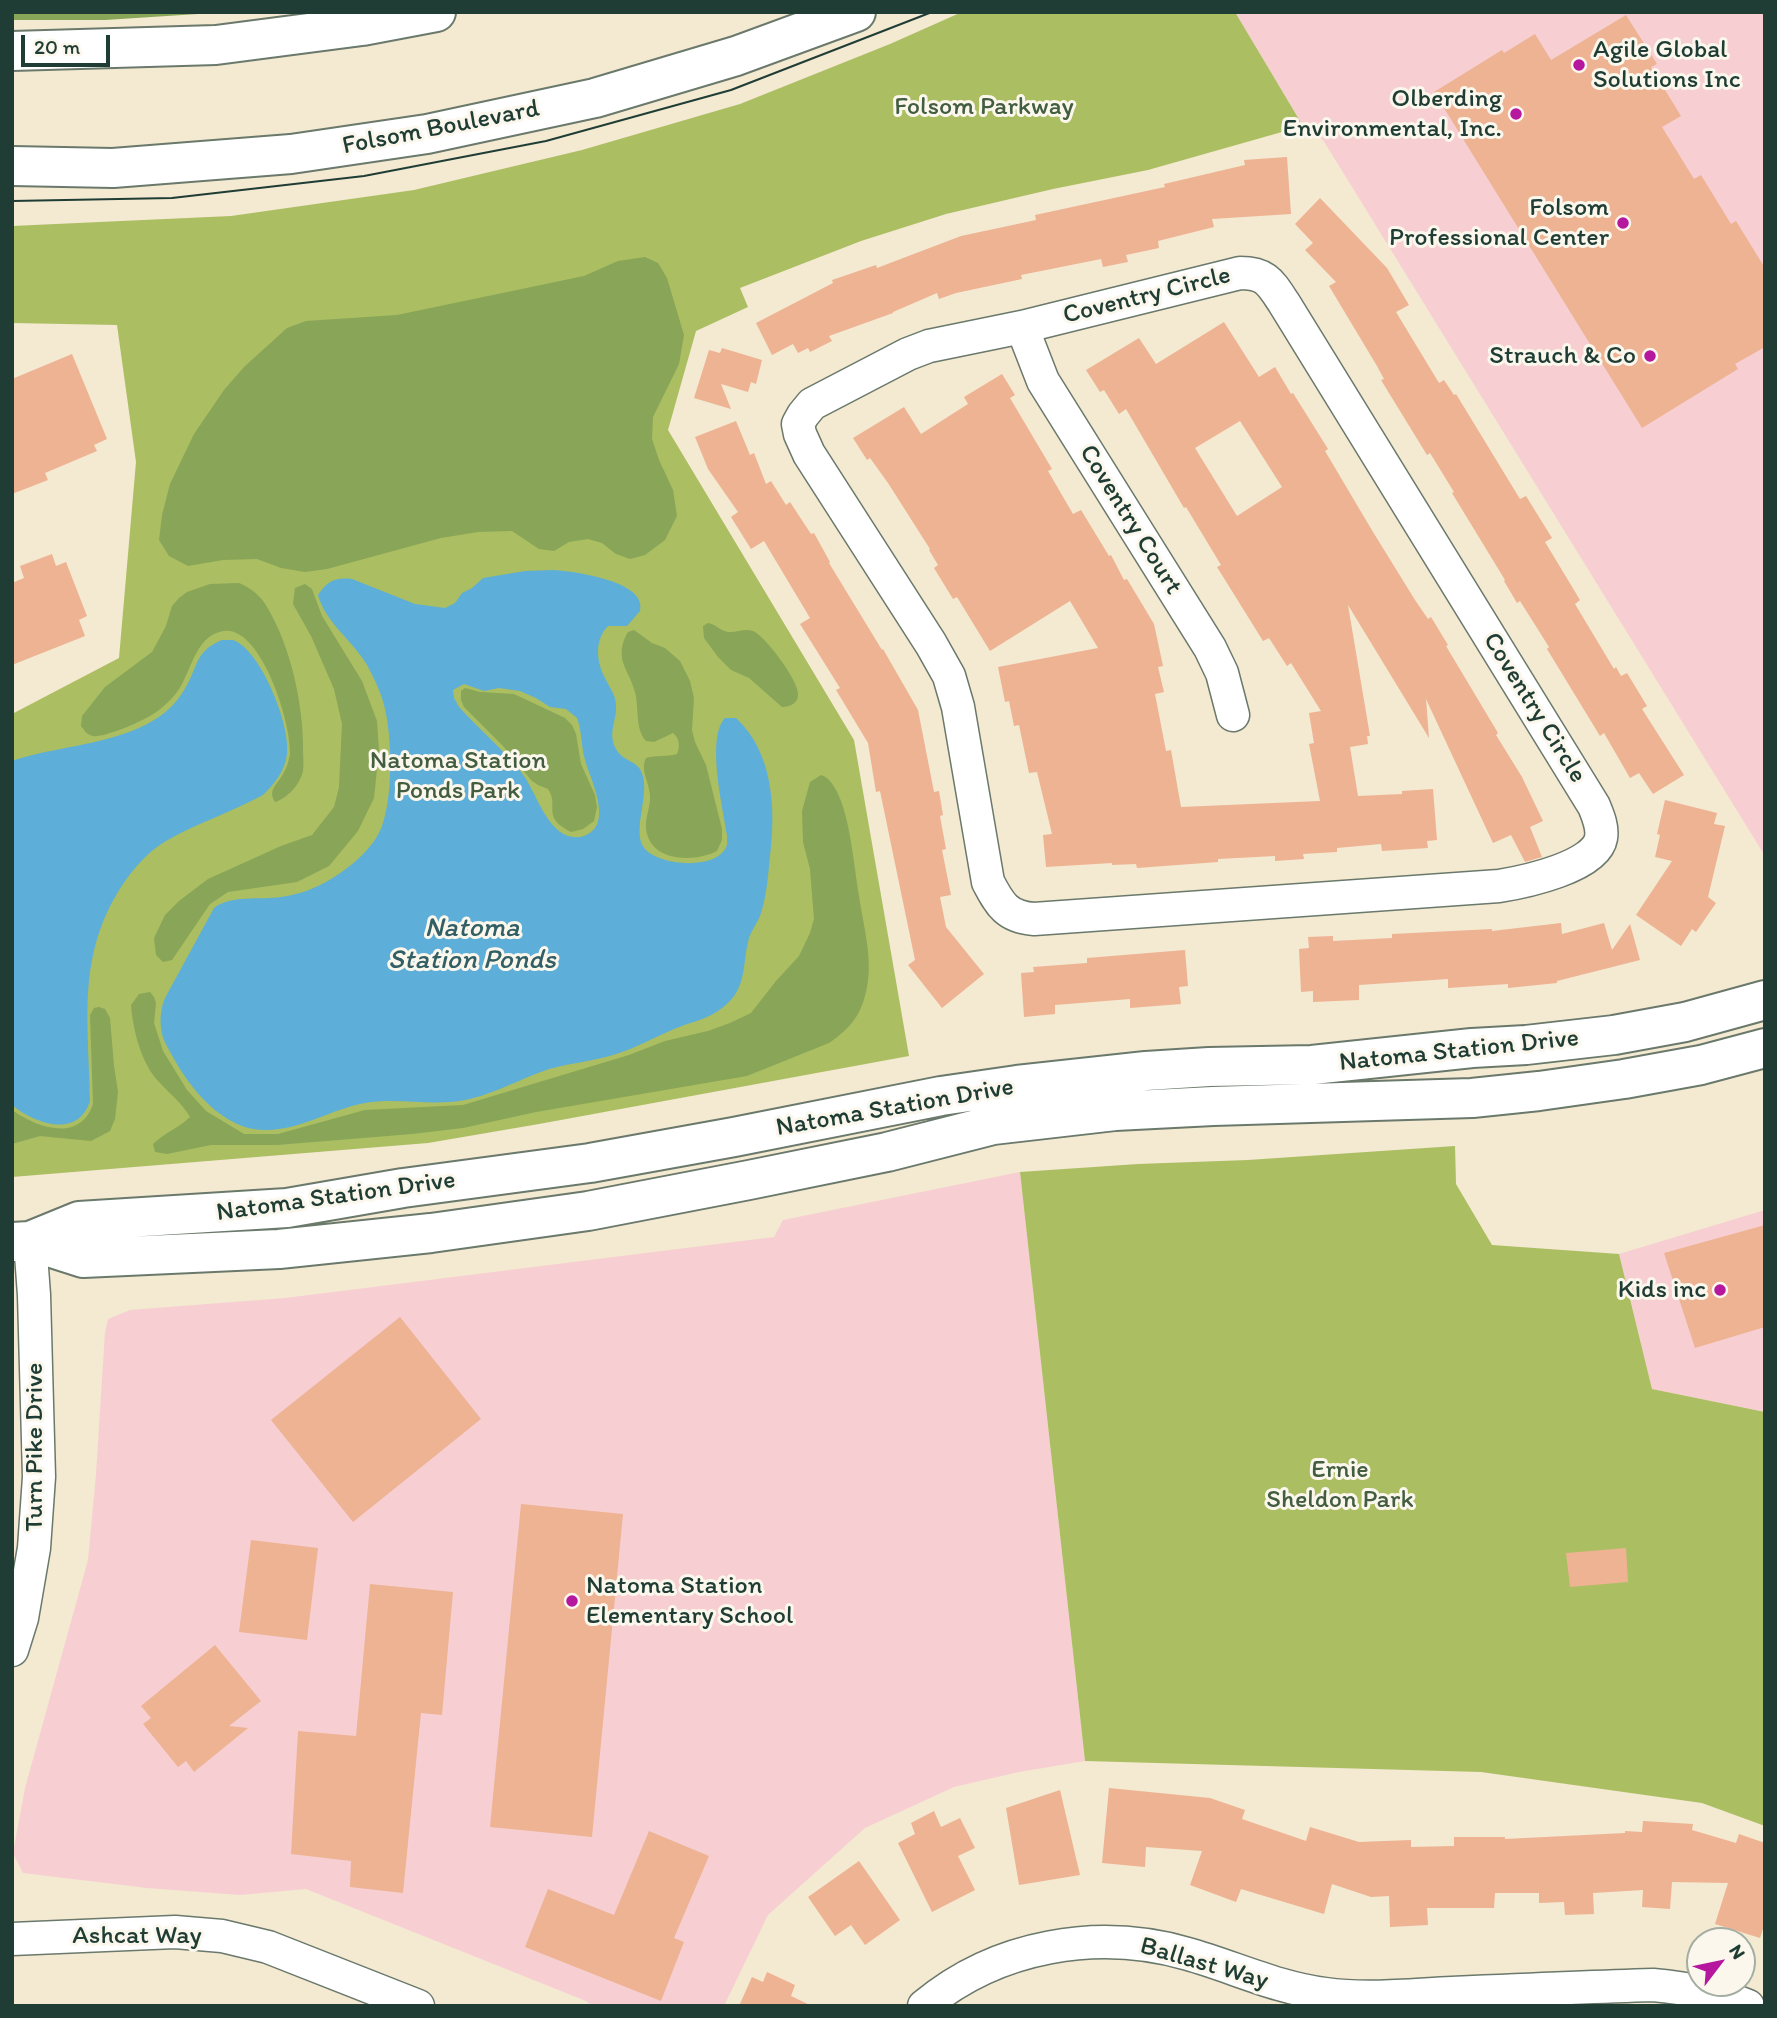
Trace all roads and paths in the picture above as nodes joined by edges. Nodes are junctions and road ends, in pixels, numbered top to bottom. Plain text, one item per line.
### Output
1 (436, 12) edge
2 (856, 12) edge
3 (12, 51) edge
4 (12, 166) edge
5 (1022, 327) junction
6 (1233, 715) dead end
7 (1765, 1000) edge
8 (1765, 1048) edge
9 (21, 1241) edge
10 (12, 1650) edge
11 (12, 1939) edge
12 (1605, 1996) edge
13 (418, 2006) edge
14 (924, 2006) edge
15 (1748, 2006) edge

1 - 3 street
2 - 4 street, Folsom Boulevard
5 - 5 street, Coventry Circle
5 - 6 street, Coventry Court
7 - 9 street, Natoma Station Drive
8 - 9 street, Natoma Station Drive
9 - 10 street, Turn Pike Drive
11 - 13 street, Ashcat Way
12 - 14 street, Ballast Way
12 - 15 street, Ballast Way

